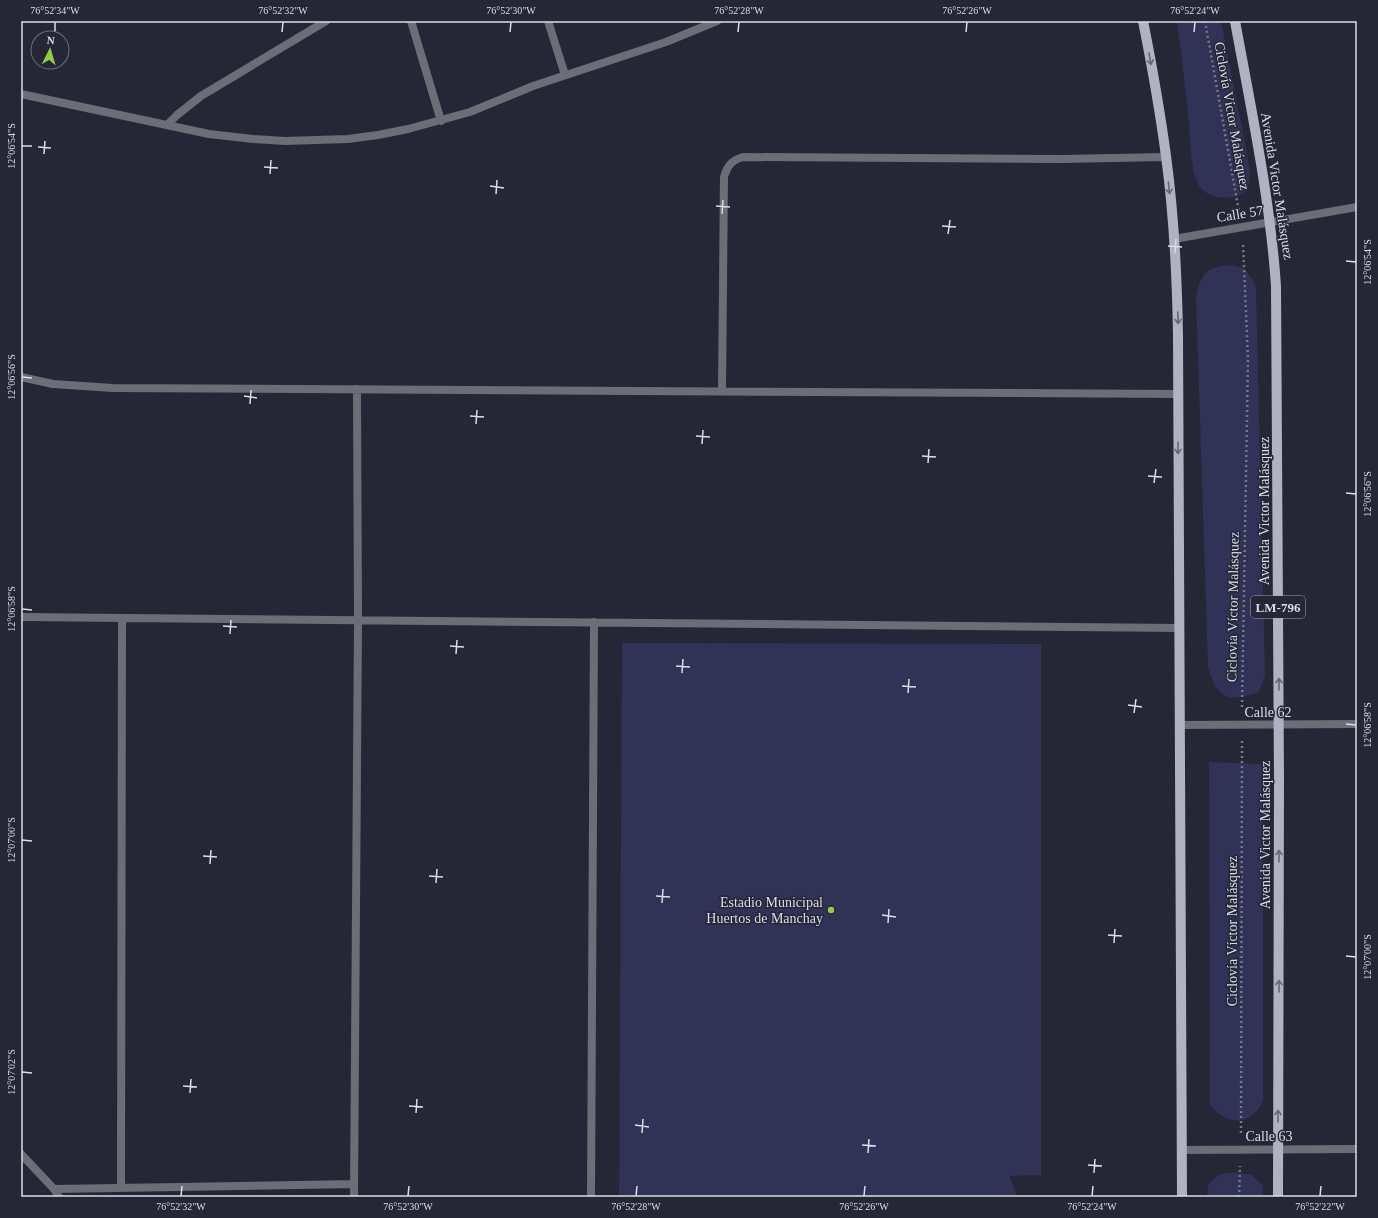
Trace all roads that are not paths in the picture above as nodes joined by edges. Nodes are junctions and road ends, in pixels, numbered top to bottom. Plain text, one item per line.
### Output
1 (326, 21) edge
2 (411, 21) edge
3 (548, 21) edge
4 (717, 21) edge
5 (1143, 21) edge
6 (1235, 21) edge
7 (565, 75) junction
8 (21, 94) edge
9 (442, 120) junction
10 (167, 125) junction
11 (1166, 157) junction
12 (1357, 207) edge
13 (1270, 223) junction
14 (1174, 239) junction
15 (21, 377) edge
16 (357, 390) junction
17 (722, 391) junction
18 (1178, 394) junction
19 (21, 618) edge
20 (122, 619) junction
21 (358, 620) junction
22 (594, 622) junction
23 (1179, 628) junction
24 (1357, 724) edge
25 (1179, 725) junction
26 (1279, 725) junction
27 (1357, 1149) edge
28 (1181, 1150) junction
29 (1278, 1150) junction
30 (21, 1154) edge
31 (354, 1184) junction
32 (121, 1188) junction
33 (54, 1189) junction
34 (59, 1197) edge
35 (354, 1197) edge
36 (591, 1197) edge
37 (1182, 1197) edge
38 (1278, 1197) edge

1 - 10 street
2 - 9 street
3 - 7 street
4 - 7 street
5 -> 11 main road
6 - 13 main road, Avenida Victor Malásquez / LM-796
7 - 9 street
8 - 10 street
9 - 10 street
11 -> 14 main road
11 - 17 street
12 - 13 street, Calle 57
13 - 14 street, Calle 57
26 -> 13 main road, Avenida Victor Malásquez / LM-796
14 -> 18 main road
15 - 16 street
16 - 17 street
16 - 21 street
17 - 18 street
18 -> 23 main road
19 - 20 street
20 - 21 street
20 - 32 street
21 - 22 street
21 - 31 street
22 - 23 street
22 - 36 street
23 - 25 main road
24 - 26 street, Calle 62
25 - 26 street, Calle 62
25 - 28 main road
29 -> 26 main road, Avenida Victor Malásquez / LM-796
27 - 29 street, Calle 63
28 - 29 street, Calle 63
28 - 37 main road
29 - 38 main road, Avenida Victor Malásquez / LM-796
30 - 33 street
31 - 32 street
31 - 35 street
32 - 33 street
33 - 34 street

